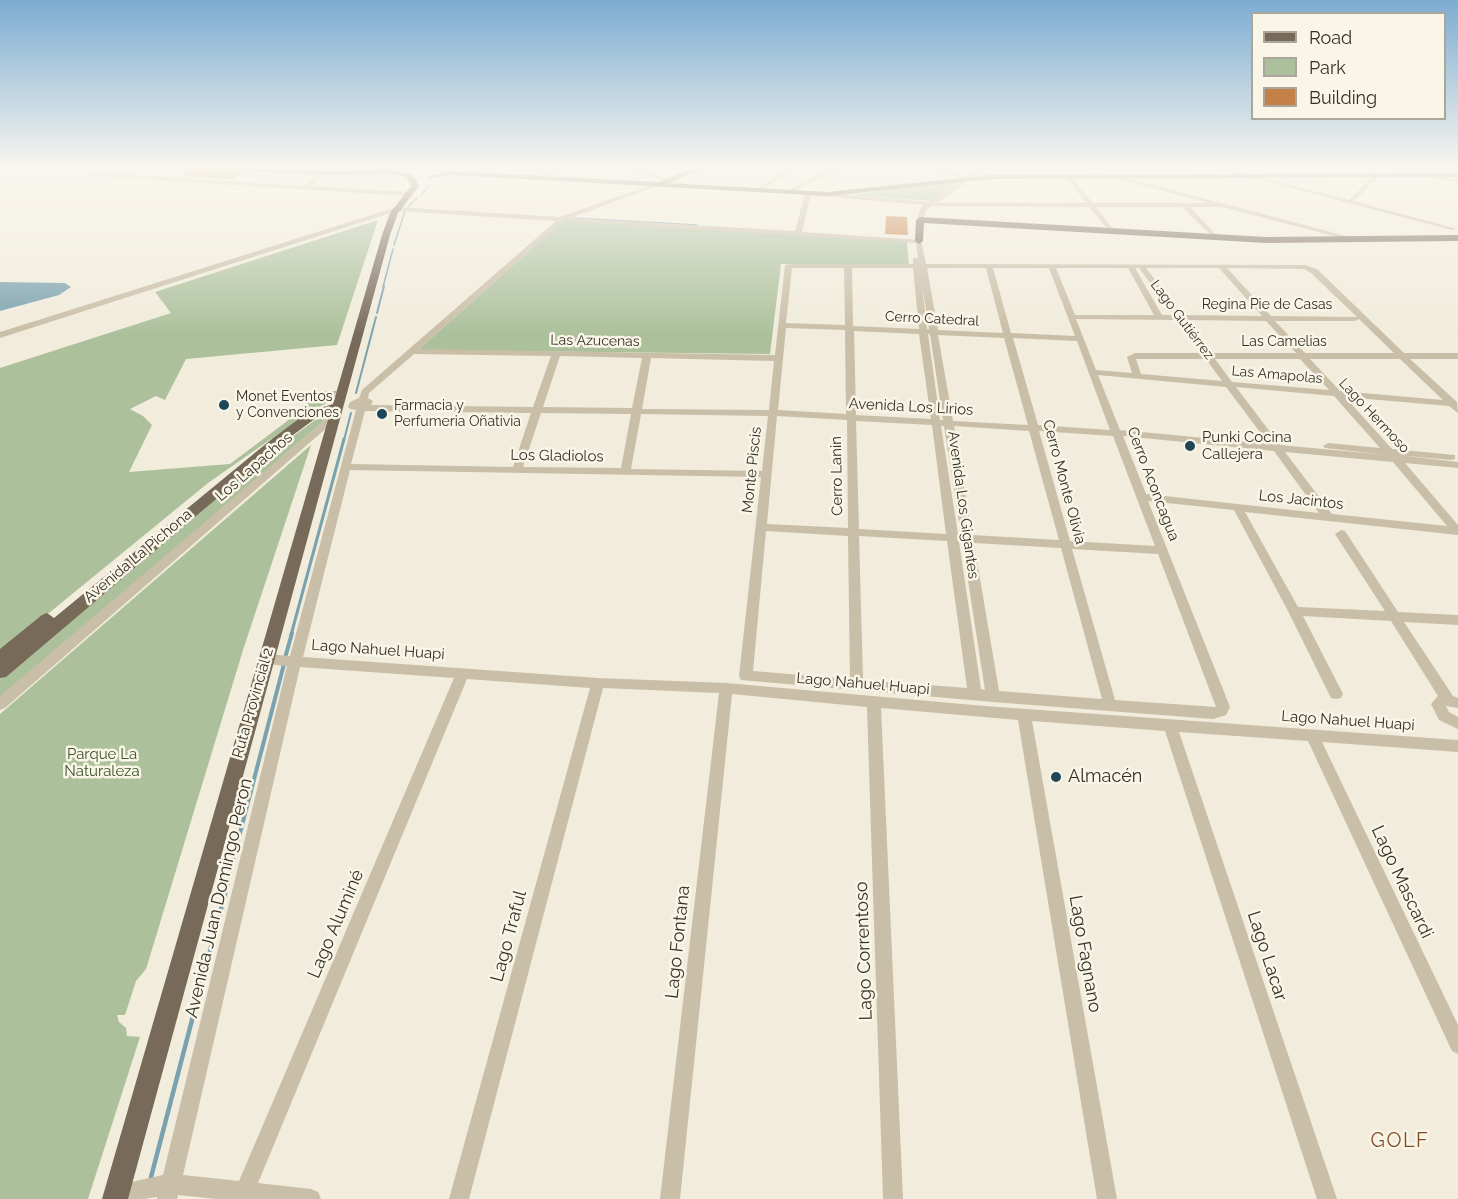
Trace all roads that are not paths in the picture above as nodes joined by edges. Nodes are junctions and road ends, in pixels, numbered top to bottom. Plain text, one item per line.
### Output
1 (352, 223) edge
2 (391, 223) edge
3 (557, 223) edge
4 (641, 223) edge
5 (801, 223) edge
6 (920, 223) edge
7 (967, 223) edge
8 (1105, 223) edge
9 (1201, 223) edge
10 (1291, 223) edge
11 (1420, 223) edge
12 (1112, 232) junction
13 (798, 233) junction
14 (1457, 234) edge
15 (1216, 238) junction
16 (1353, 239) junction
17 (919, 241) junction
18 (848, 266) junction
19 (1130, 266) junction
20 (1141, 266) junction
21 (1221, 266) junction
22 (919, 267) junction
23 (989, 267) junction
24 (1052, 267) junction
25 (1301, 267) junction
26 (1072, 317) junction
27 (1160, 318) junction
28 (1180, 318) junction
29 (1267, 318) junction
30 (1354, 319) junction
31 (782, 325) junction
32 (849, 328) junction
33 (929, 332) junction
34 (0, 335) edge
35 (1008, 336) junction
36 (1080, 339) junction
37 (411, 351) junction
38 (556, 354) junction
39 (647, 356) junction
40 (1209, 356) junction
41 (1300, 356) junction
42 (1397, 356) junction
43 (1458, 356) edge
44 (778, 358) junction
45 (1094, 372) junction
46 (1138, 377) junction
47 (1230, 384) junction
48 (1334, 393) junction
49 (1441, 402) junction
50 (360, 403) junction
51 (338, 406) junction
52 (1456, 406) edge
53 (539, 407) junction
54 (637, 408) junction
55 (773, 410) junction
56 (851, 415) junction
57 (1458, 419) edge
58 (936, 420) junction
59 (947, 420) junction
60 (1032, 425) junction
61 (1116, 429) junction
62 (277, 441) junction
63 (1275, 445) junction
64 (1386, 450) junction
65 (1458, 457) edge
66 (1396, 460) junction
67 (1458, 465) edge
68 (346, 467) junction
69 (517, 470) junction
70 (625, 472) junction
71 (767, 474) junction
72 (1141, 497) junction
73 (1238, 508) junction
74 (1446, 516) junction
75 (1458, 517) edge
76 (1329, 518) junction
77 (761, 527) junction
78 (1458, 531) edge
79 (854, 532) junction
80 (1341, 534) dead end
81 (952, 538) junction
82 (967, 539) junction
83 (1065, 545) junction
84 (1162, 550) junction
85 (1294, 610) junction
86 (1396, 616) junction
87 (1458, 620) edge
88 (0, 658) edge
89 (266, 659) junction
90 (296, 661) junction
91 (0, 672) edge
92 (463, 673) junction
93 (746, 676) joint
94 (598, 683) junction
95 (858, 685) junction
96 (726, 688) junction
97 (1336, 694) dead end
98 (984, 696) junction
99 (874, 701) junction
100 (1453, 702) edge
101 (0, 704) edge
102 (1110, 705) junction
103 (1221, 711) joint
104 (986, 712) junction
105 (1024, 715) junction
106 (1458, 723) edge
107 (1170, 724) junction
108 (1312, 735) junction
109 (1458, 746) edge
110 (1458, 1046) edge
111 (169, 1191) edge
112 (245, 1191) junction
113 (115, 1196) edge
114 (311, 1199) edge
115 (459, 1199) edge
116 (670, 1199) edge
117 (893, 1199) edge
118 (1107, 1199) edge
119 (1327, 1199) edge

1 - 34 street
2 - 51 main road, Ruta Provincial 2
3 - 37 street
4 - 13 street
5 - 13 street
6 - 17 main road
7 - 12 main road
8 - 12 street
9 - 15 street
10 - 16 street
11 - 14 street
12 - 15 main road
13 - 17 street
14 - 16 main road
15 - 16 main road
17 - 22 street, Avenida Los Gigantes
18 - 22 street
18 - 31 street, Monte Piscis
18 - 32 street, Cerro Lanin
19 - 20 street
19 - 24 street
19 - 27 street
20 - 21 street
20 - 28 street, Lago Gutiérrez
21 - 25 street
21 - 29 street, Lago Hermoso
22 - 23 street
22 - 33 street, Avenida Los Gigantes
23 - 24 street
23 - 35 street, Cerro Monte Olivia
24 - 26 street, Cerro Aconcagua
25 - 30 street
25 - 42 street
26 - 27 street, Regina Pie de Casas
26 - 36 street, Cerro Aconcagua
27 - 28 street, Regina Pie de Casas
28 - 29 street, Regina Pie de Casas
28 - 40 street, Lago Gutiérrez
29 - 30 street, Regina Pie de Casas
29 - 41 street, Lago Hermoso
30 - 42 street
31 - 32 street, Cerro Catedral
31 - 44 street, Monte Piscis
32 - 33 street, Cerro Catedral
32 - 56 street, Cerro Lanin
33 - 35 street, Cerro Catedral
33 - 58 street, Avenida Los Gigantes
33 - 59 street, Avenida Los Gigantes
35 - 36 street, Cerro Catedral
35 - 60 street, Cerro Monte Olivia
36 - 45 street, Cerro Aconcagua
37 - 38 street, Las Azucenas
37 - 50 street
38 - 39 street, Las Azucenas
38 - 53 street
39 - 44 street, Las Azucenas
39 - 54 street
40 - 41 street, Las Camelias
40 - 46 street, Las Camelias
40 - 47 street, Lago Gutiérrez
41 - 42 street, Las Camelias
41 - 48 street, Lago Hermoso
42 - 43 street, Las Camelias
42 - 49 street
42 - 52 street
44 - 55 street, Monte Piscis
45 - 46 street, Las Amapolas
45 - 61 street, Cerro Aconcagua
46 - 47 street, Las Amapolas
47 - 48 street, Las Amapolas
47 - 63 street, Lago Gutiérrez
48 - 49 street, Las Amapolas
48 - 64 street, Lago Hermoso
49 - 52 street, Las Amapolas
49 - 57 street
50 - 51 main road, Avenida La Pichona
50 - 51 main road
50 - 53 street, Avenida Los Lirios
50 - 68 street, Avenida Juan Domingo Peron
51 - 62 main road, Avenida La Pichona
51 - 89 main road, Ruta Provincial 2
51 - 101 street, Los Lapachos
53 - 54 street, Avenida Los Lirios
53 - 69 street
54 - 55 street, Avenida Los Lirios
54 - 70 street
55 - 56 street, Avenida Los Lirios
55 - 71 street, Monte Piscis
56 - 58 street, Avenida Los Lirios
56 - 79 street, Cerro Lanin
58 - 59 street, Avenida Los Lirios
58 - 81 street, Avenida Los Gigantes
59 - 60 street, Avenida Los Lirios
59 - 82 street, Avenida Los Gigantes
60 - 61 street, Avenida Los Lirios
60 - 83 street, Cerro Monte Olivia
61 - 63 street, Avenida Los Lirios
61 - 72 street, Cerro Aconcagua
62 - 88 main road, Avenida La Pichona
62 - 91 main road, Avenida La Pichona
63 - 64 street, Avenida Los Lirios
63 - 66 street, Avenida Los Lirios
63 - 76 street, Lago Gutiérrez
64 - 65 street, Avenida Los Lirios
64 - 66 street, Lago Hermoso
66 - 67 street, Avenida Los Lirios
66 - 74 street, Lago Hermoso
68 - 69 street, Los Gladiolos
68 - 90 street, Avenida Juan Domingo Peron
69 - 70 street, Los Gladiolos
70 - 71 street, Los Gladiolos
71 - 77 street, Monte Piscis
72 - 73 street, Los Jacintos
72 - 84 street, Cerro Aconcagua
73 - 76 street, Los Jacintos
73 - 85 street
74 - 75 street
74 - 78 street, Lago Hermoso
76 - 78 street, Los Jacintos
77 - 79 street
77 - 93 street, Monte Piscis
79 - 81 street
79 - 95 street, Cerro Lanin
80 - 86 street
81 - 82 street
81 - 98 street, Avenida Los Gigantes
82 - 83 street
82 - 98 street, Avenida Los Gigantes
83 - 84 street
83 - 102 street, Cerro Monte Olivia
84 - 103 street, Cerro Aconcagua
85 - 86 street
85 - 97 street
86 - 87 street
86 - 100 street
89 - 90 street, Lago Nahuel Huapi
89 - 113 main road, Ruta Provincial 2
90 - 92 street, Lago Nahuel Huapi
90 - 111 street, Avenida Juan Domingo Peron
92 - 94 street, Lago Nahuel Huapi
92 - 112 street, Lago Aluminé
93 - 95 street, Lago Nahuel Huapi
94 - 96 street, Lago Nahuel Huapi
94 - 115 street, Lago Traful
95 - 98 street, Lago Nahuel Huapi
96 - 99 street, Lago Nahuel Huapi
96 - 116 street, Lago Fontana
98 - 102 street, Lago Nahuel Huapi
98 - 104 street
99 - 104 street, Lago Nahuel Huapi
99 - 117 street, Lago Correntoso
100 - 106 street
102 - 103 street, Lago Nahuel Huapi
104 - 105 street, Lago Nahuel Huapi
105 - 107 street, Lago Nahuel Huapi
105 - 118 street, Lago Fagnano
107 - 108 street, Lago Nahuel Huapi
107 - 119 street, Lago Lacar
108 - 109 street, Lago Nahuel Huapi
108 - 110 street, Lago Mascardi
111 - 112 street
111 - 113 street
112 - 114 street

